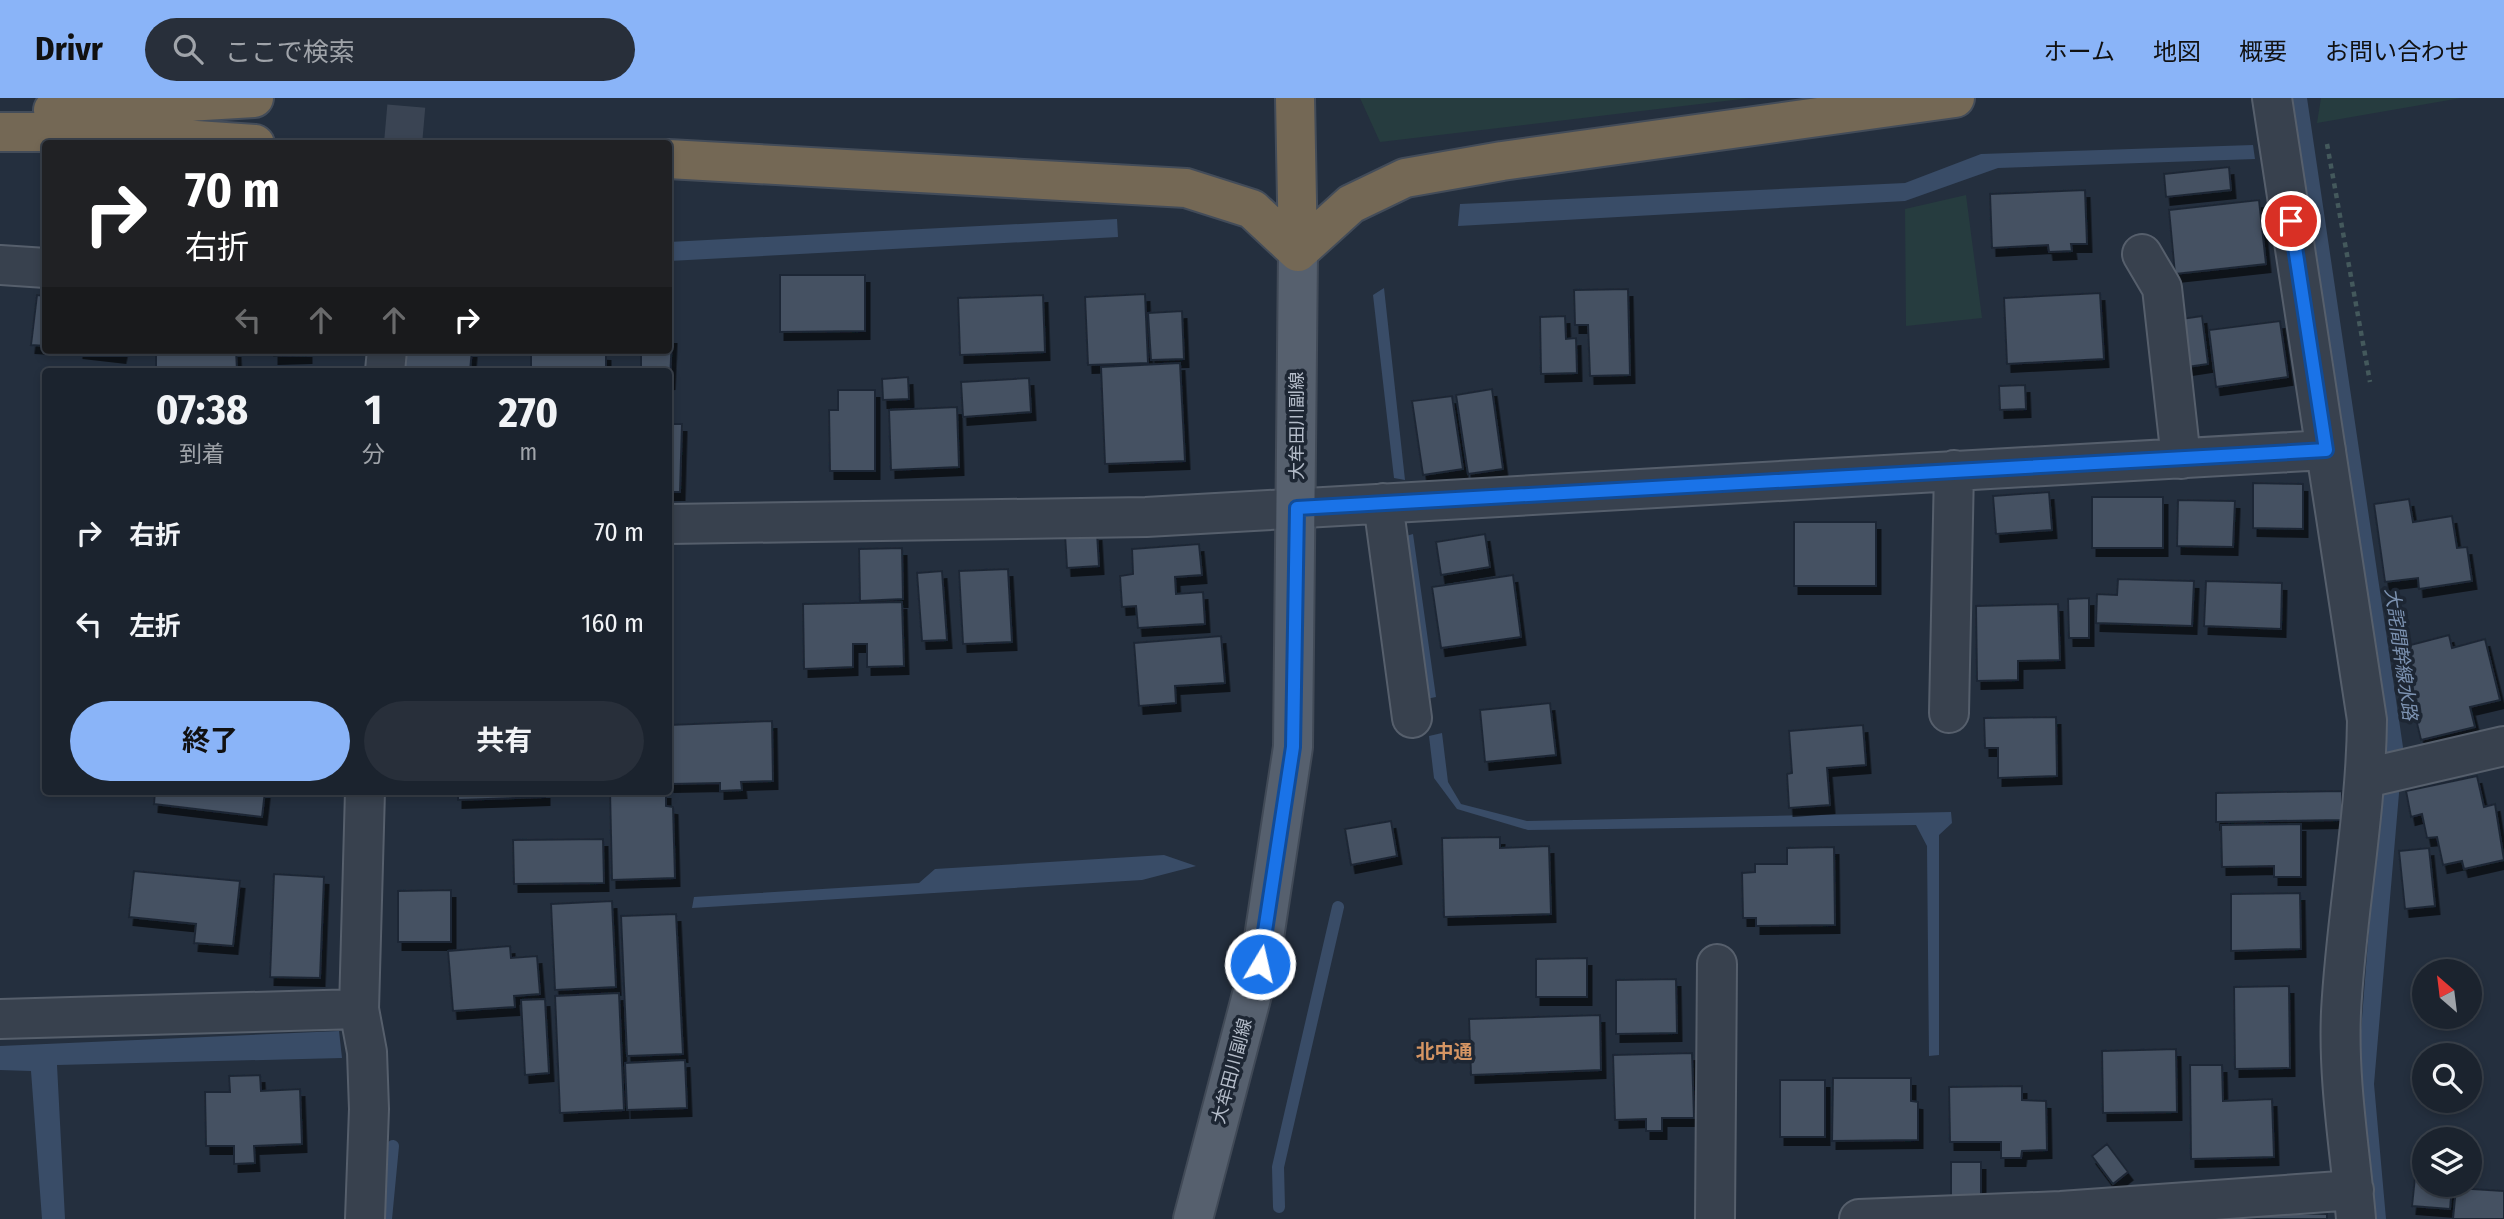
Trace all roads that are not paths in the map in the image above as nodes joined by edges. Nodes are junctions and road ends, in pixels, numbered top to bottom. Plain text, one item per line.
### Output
1 (254, 98) edge
2 (1294, 98) edge
3 (1955, 98) edge
4 (2273, 98) edge
5 (0, 113) edge
6 (0, 132) edge
7 (196, 140) edge
8 (672, 159) edge
9 (1298, 252) junction
10 (2142, 254) dead end
11 (0, 265) edge
12 (42, 268) edge
13 (2326, 450) junction
14 (2181, 459) junction
15 (1954, 470) junction
16 (1383, 503) junction
17 (1297, 508) junction
18 (672, 524) edge
19 (1949, 713) dead end
20 (1412, 718) dead end
21 (2504, 746) edge
22 (2367, 778) junction
23 (365, 795) edge
24 (1717, 964) dead end
25 (359, 1009) junction
26 (0, 1019) edge
27 (2355, 1205) edge
28 (365, 1219) edge
29 (1193, 1219) edge
30 (1715, 1219) edge
31 (1859, 1219) edge

1 - 5 highway
2 - 9 highway
3 - 9 highway
4 - 13 street
6 - 7 highway
8 - 9 highway
9 - 17 main road, 大牟田川副線
10 - 14 street
11 - 12 street
13 - 14 street
13 - 22 street
14 - 15 street
15 - 16 street
15 - 19 street
16 - 17 street
16 - 20 street
17 - 18 street
17 - 29 main road, 大牟田川副線
21 - 22 street
22 - 27 street
23 - 25 street
24 - 30 street
25 - 26 street
25 - 28 street
27 - 31 street

